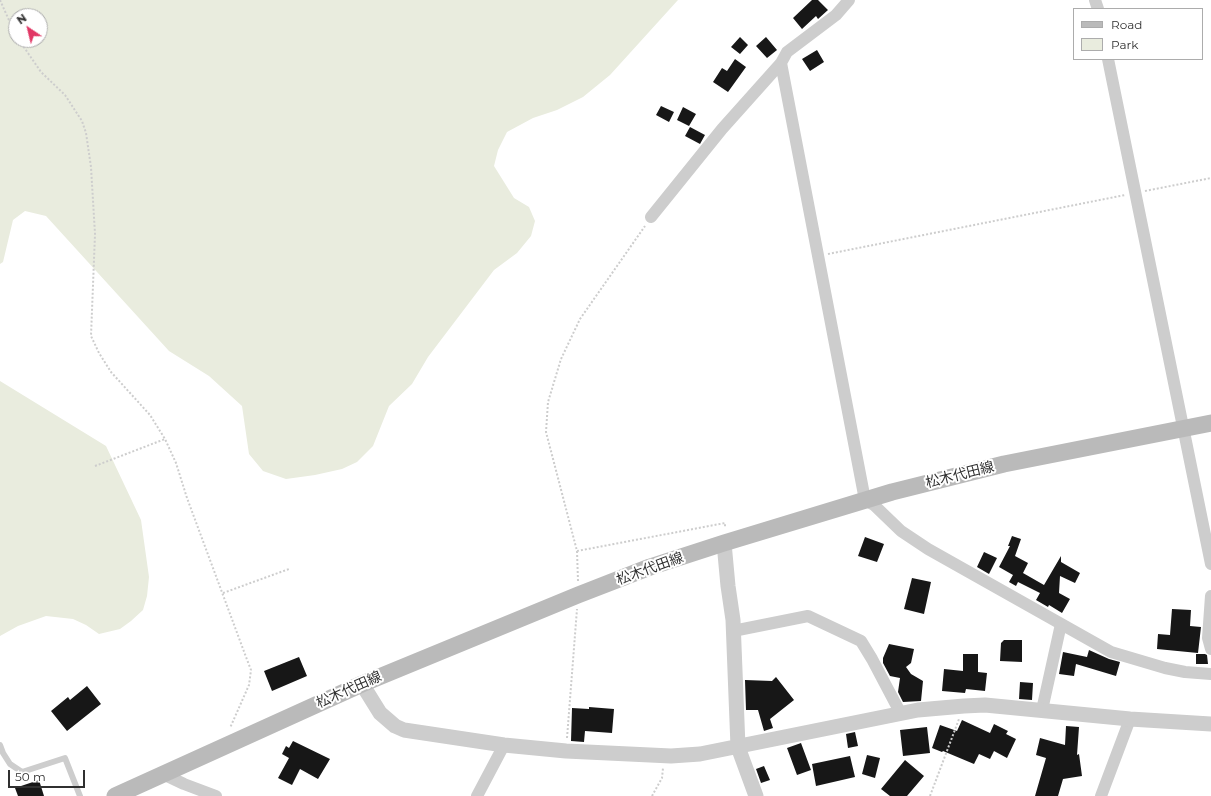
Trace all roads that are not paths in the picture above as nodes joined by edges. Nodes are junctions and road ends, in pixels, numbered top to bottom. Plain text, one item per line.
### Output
1 (849, 0) edge
2 (1108, 60) edge
3 (781, 63) junction
4 (651, 217) road end
5 (1211, 423) edge
6 (1183, 429) junction
7 (865, 500) junction
8 (724, 543) junction
9 (1211, 564) edge
10 (1211, 596) edge
11 (1061, 624) junction
12 (733, 631) junction
13 (1211, 649) edge
14 (1211, 674) edge
15 (362, 684) junction
16 (1042, 710) junction
17 (901, 714) junction
18 (1130, 719) junction
19 (1211, 724) edge
20 (0, 744) edge
21 (504, 745) junction
22 (738, 747) junction
23 (163, 774) junction
24 (80, 796) edge
25 (116, 796) edge
26 (216, 796) edge
27 (476, 796) edge
28 (756, 796) edge
29 (1101, 796) edge

1 - 3 street
2 - 6 street
3 - 4 street
3 - 7 street
5 - 6 main road, 松木代田線
6 - 7 main road, 松木代田線
6 - 9 street
7 - 8 main road, 松木代田線
7 - 11 street
8 - 12 street
8 - 15 main road, 松木代田線
10 - 13 street
11 - 14 street
11 - 16 street
12 - 17 street
12 - 22 street
15 - 21 street
15 - 23 main road, 松木代田線
16 - 17 street
16 - 18 street
17 - 22 street
18 - 19 street
18 - 29 street
20 - 24 lane
21 - 22 street
21 - 27 street
22 - 28 street
23 - 25 main road, 松木代田線
23 - 26 street

